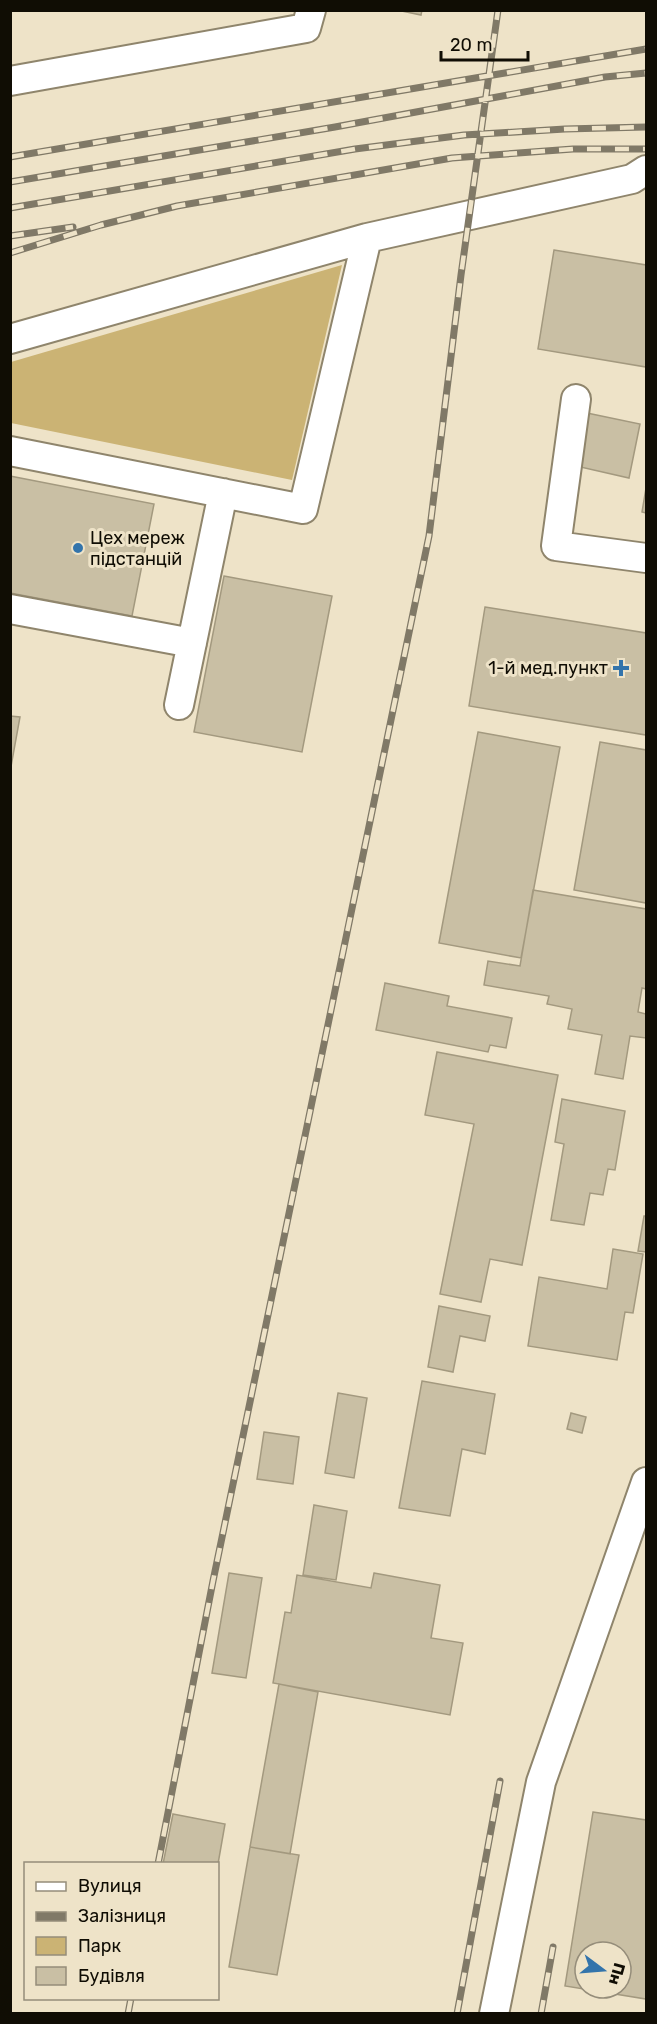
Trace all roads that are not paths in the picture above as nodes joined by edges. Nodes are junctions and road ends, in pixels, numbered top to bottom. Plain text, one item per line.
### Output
1 (311, 10) edge
2 (10, 81) edge
3 (642, 181) edge
4 (367, 238) junction
5 (10, 339) edge
6 (576, 399) dead end
7 (10, 451) edge
8 (223, 493) junction
9 (646, 558) edge
10 (10, 609) edge
11 (192, 643) junction
12 (179, 705) dead end
13 (646, 1482) edge
14 (494, 2013) edge

1 - 2 lane
3 - 4 lane
4 - 5 lane
4 - 8 lane
6 - 9 lane
7 - 8 lane
8 - 11 lane
10 - 11 lane
11 - 12 lane
13 - 14 lane

